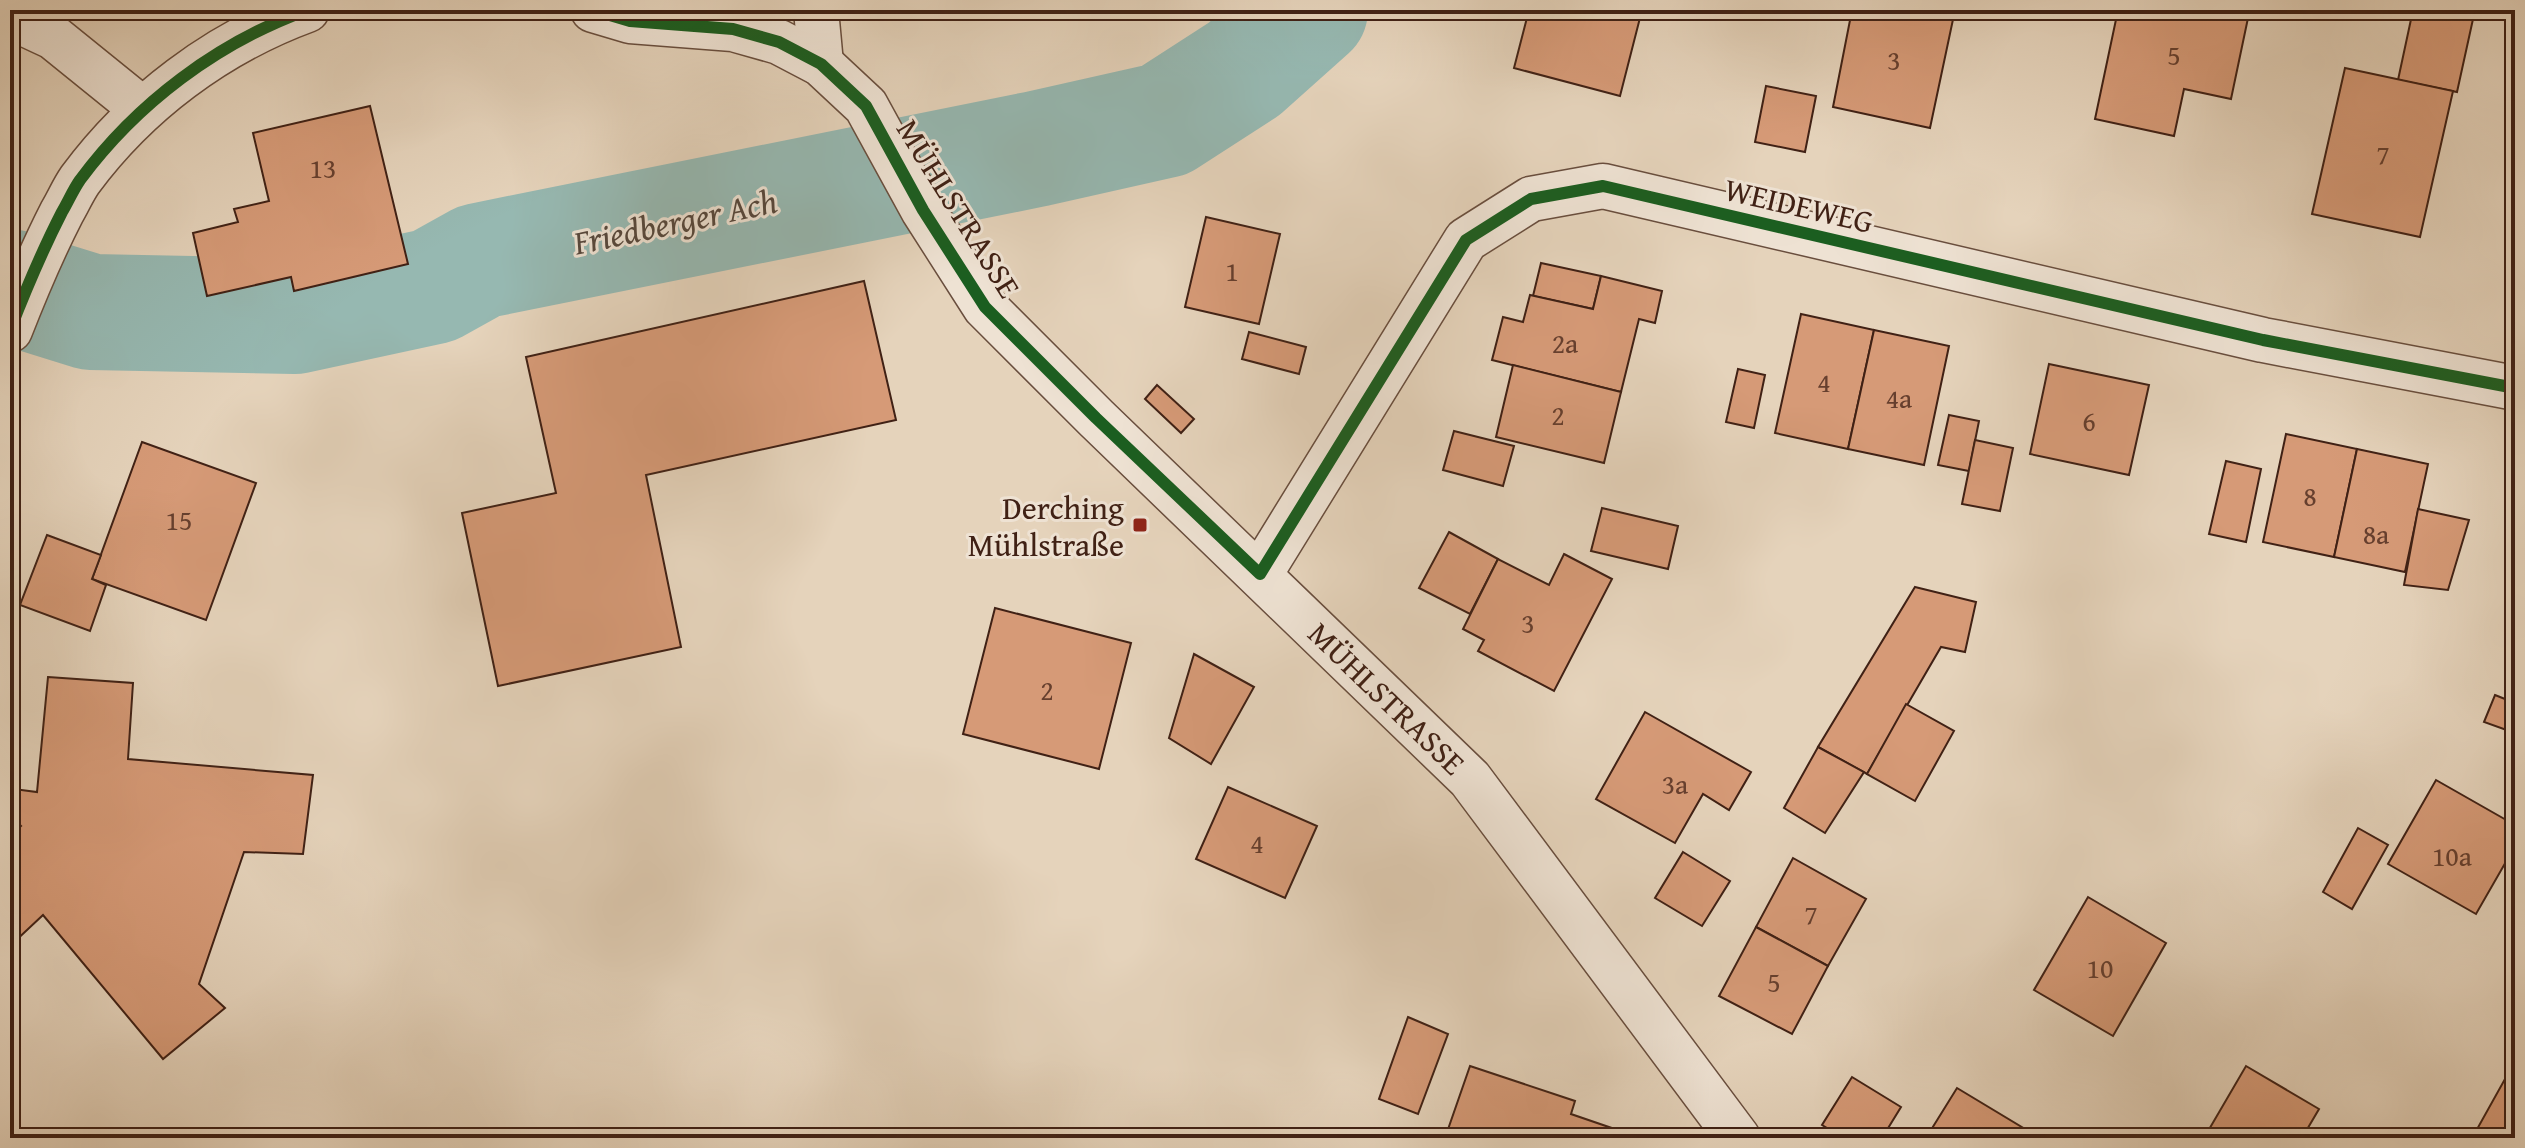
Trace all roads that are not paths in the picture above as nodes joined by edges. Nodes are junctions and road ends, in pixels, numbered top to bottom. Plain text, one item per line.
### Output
1 (307, 10) edge
2 (593, 10) edge
3 (816, 10) edge
4 (10, 17) edge
5 (821, 64) junction
6 (142, 109) junction
7 (10, 330) edge
8 (2515, 388) edge
9 (1260, 574) junction
10 (1738, 1138) edge

1 - 6 street
2 - 5 street, MÜHLSTRASSE
3 - 5 street
4 - 6 street
5 - 9 street, MÜHLSTRASSE
6 - 7 street
8 - 9 street, WEIDEWEG
9 - 10 street, MÜHLSTRASSE

